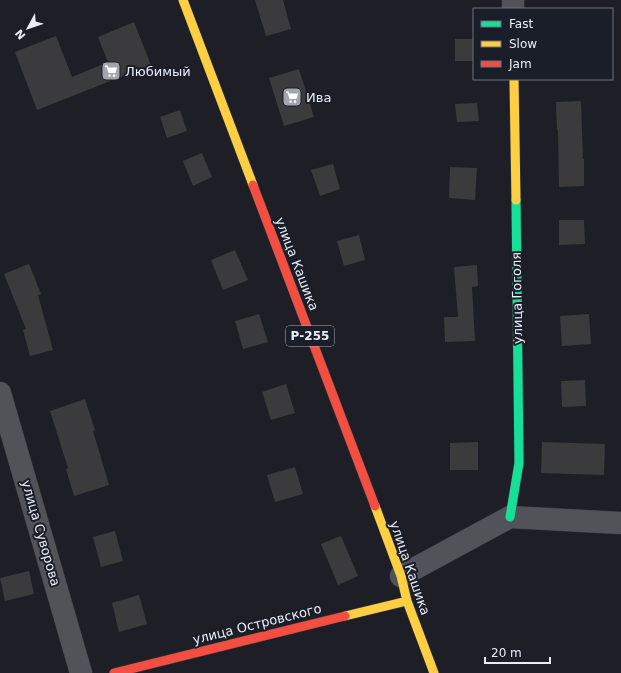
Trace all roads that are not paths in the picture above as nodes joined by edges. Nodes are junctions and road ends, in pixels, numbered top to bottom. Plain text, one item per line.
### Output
1 (184, 0) edge
2 (514, 80) edge
3 (0, 393) edge
4 (510, 517) junction
5 (621, 523) edge
6 (401, 576) junction
7 (407, 601) junction
8 (81, 673) edge
9 (114, 673) edge
10 (434, 673) edge

1 - 6 main road, улица Кашика / Р-255
2 - 4 main road, улица Гоголя
3 - 8 street, улица Суворова
4 - 5 street
4 - 6 street
6 - 7 main road, улица Кашика / Р-255
7 - 9 main road, улица Островского
7 - 10 main road, улица Кашика / Р-255

